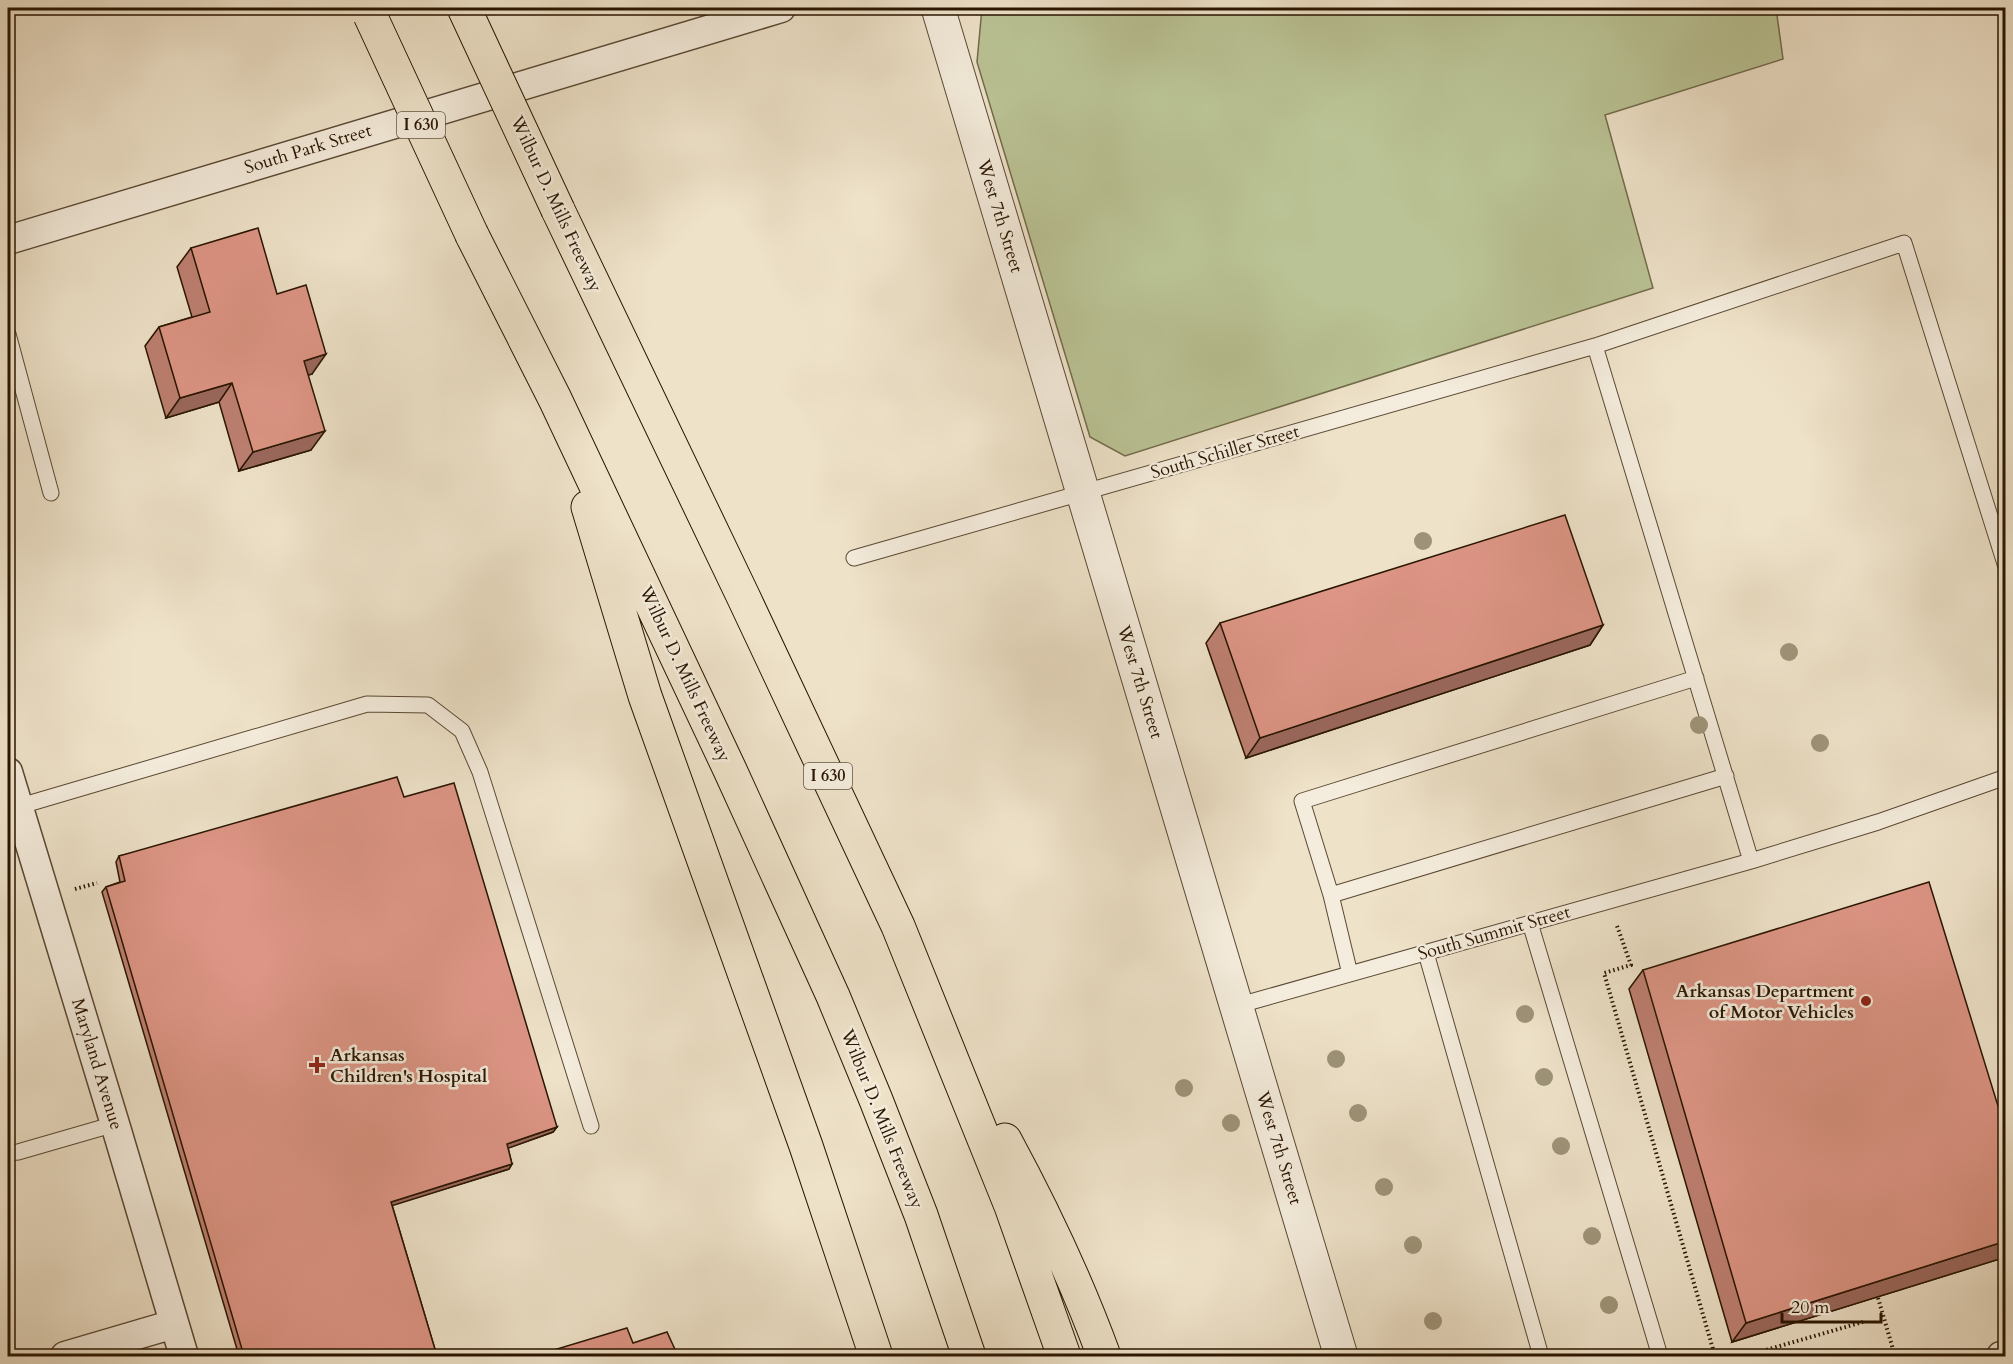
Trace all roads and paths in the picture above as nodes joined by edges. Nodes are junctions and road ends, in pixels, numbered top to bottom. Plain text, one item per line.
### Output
1 (464, 8) edge
2 (780, 8) edge
3 (938, 8) edge
4 (368, 11) edge
5 (8, 240) edge
6 (8, 334) edge
7 (1595, 346) junction
8 (555, 399) junction
9 (1083, 492) junction
10 (51, 493) dead end
11 (854, 558) dead end
12 (2006, 567) edge
13 (1696, 678) junction
14 (8, 772) edge
15 (1726, 776) junction
16 (2006, 777) edge
17 (12, 808) edge
18 (1751, 861) junction
19 (97, 883) dead end
20 (74, 889) dead end
21 (1331, 896) junction
22 (1530, 923) junction
23 (1617, 926) dead end
24 (1426, 952) junction
25 (1350, 974) junction
26 (1236, 1006) junction
27 (937, 1019) junction
28 (116, 1124) junction
29 (591, 1126) dead end
30 (8, 1153) edge
31 (1878, 1298) edge
32 (1863, 1322) dead end
33 (174, 1324) junction
34 (2006, 1355) edge
35 (65, 1356) edge
36 (184, 1356) edge
37 (876, 1356) edge
38 (969, 1356) edge
39 (1064, 1356) edge
40 (1104, 1356) edge
41 (1341, 1356) edge
42 (1542, 1356) edge
43 (1660, 1356) edge
44 (1715, 1356) edge
45 (1745, 1356) edge
46 (1895, 1356) edge
47 (2001, 1356) edge

1 - 27 highway, Wilbur D. Mills Freeway / I 630, bridge
2 - 5 street, South Park Street
3 - 9 street, West 7th Street
4 - 8 highway, Wilbur D. Mills Freeway / I 630, bridge
6 - 10 lane
7 - 9 lane, South Schiller Street
7 - 12 lane, South Schiller Street
7 - 13 lane
8 - 37 highway
8 - 38 highway, Wilbur D. Mills Freeway / I 630
9 - 11 lane, South Schiller Street
9 - 26 street, West 7th Street
13 - 15 lane
13 - 21 lane
14 - 17 street, Maryland Avenue
15 - 18 lane
15 - 21 lane
16 - 18 lane, South Summit Street
17 - 28 street, Maryland Avenue
17 - 29 lane
18 - 22 lane, South Summit Street
19 - 20 path
21 - 25 lane
22 - 24 lane, South Summit Street
22 - 43 lane
23 - 44 path
24 - 25 lane, South Summit Street
24 - 42 lane
25 - 26 lane, South Summit Street
26 - 41 street, West 7th Street
27 - 39 highway, Wilbur D. Mills Freeway / I 630
27 - 40 highway
28 - 30 lane
28 - 33 street, Maryland Avenue
31 - 46 path
32 - 45 path
33 - 35 street
33 - 36 street, Maryland Avenue
34 - 47 street

